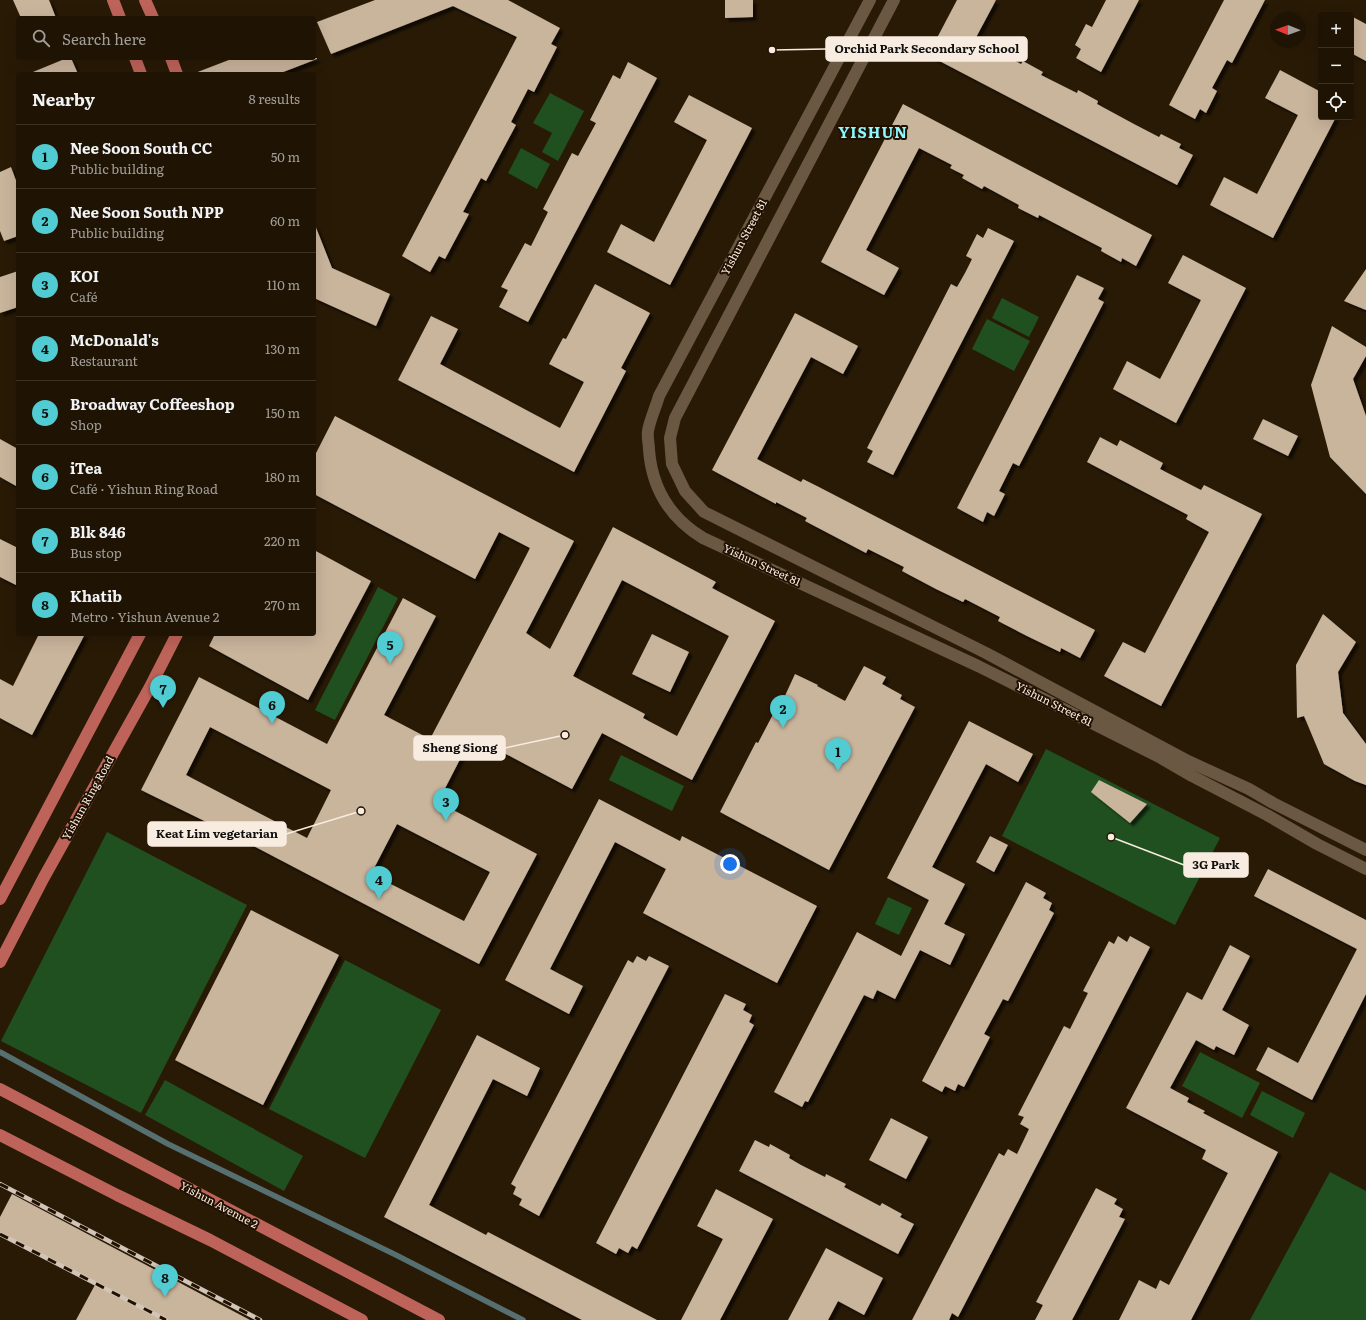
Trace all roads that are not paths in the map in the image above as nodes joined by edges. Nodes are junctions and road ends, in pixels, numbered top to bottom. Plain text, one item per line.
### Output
1 (113, 0) edge
2 (145, 0) edge
3 (870, 0) edge
4 (894, 0) edge
5 (119, 16) edge
6 (152, 16) edge
7 (136, 60) edge
8 (172, 60) edge
9 (140, 72) edge
10 (176, 72) edge
11 (139, 636) edge
12 (176, 636) edge
13 (1366, 850) edge
14 (1366, 869) edge
15 (0, 899) edge
16 (0, 962) edge
17 (0, 1089) edge
18 (0, 1135) edge
19 (362, 1320) edge
20 (439, 1320) edge

1 - 5 main road
2 - 6 main road
3 - 14 street, Yishun Street 81
4 - 13 street, Yishun Street 81
7 - 9 main road
8 - 10 main road
11 - 15 main road
12 - 16 main road, Yishun Ring Road
17 - 20 main road, Yishun Avenue 2
18 - 19 main road

